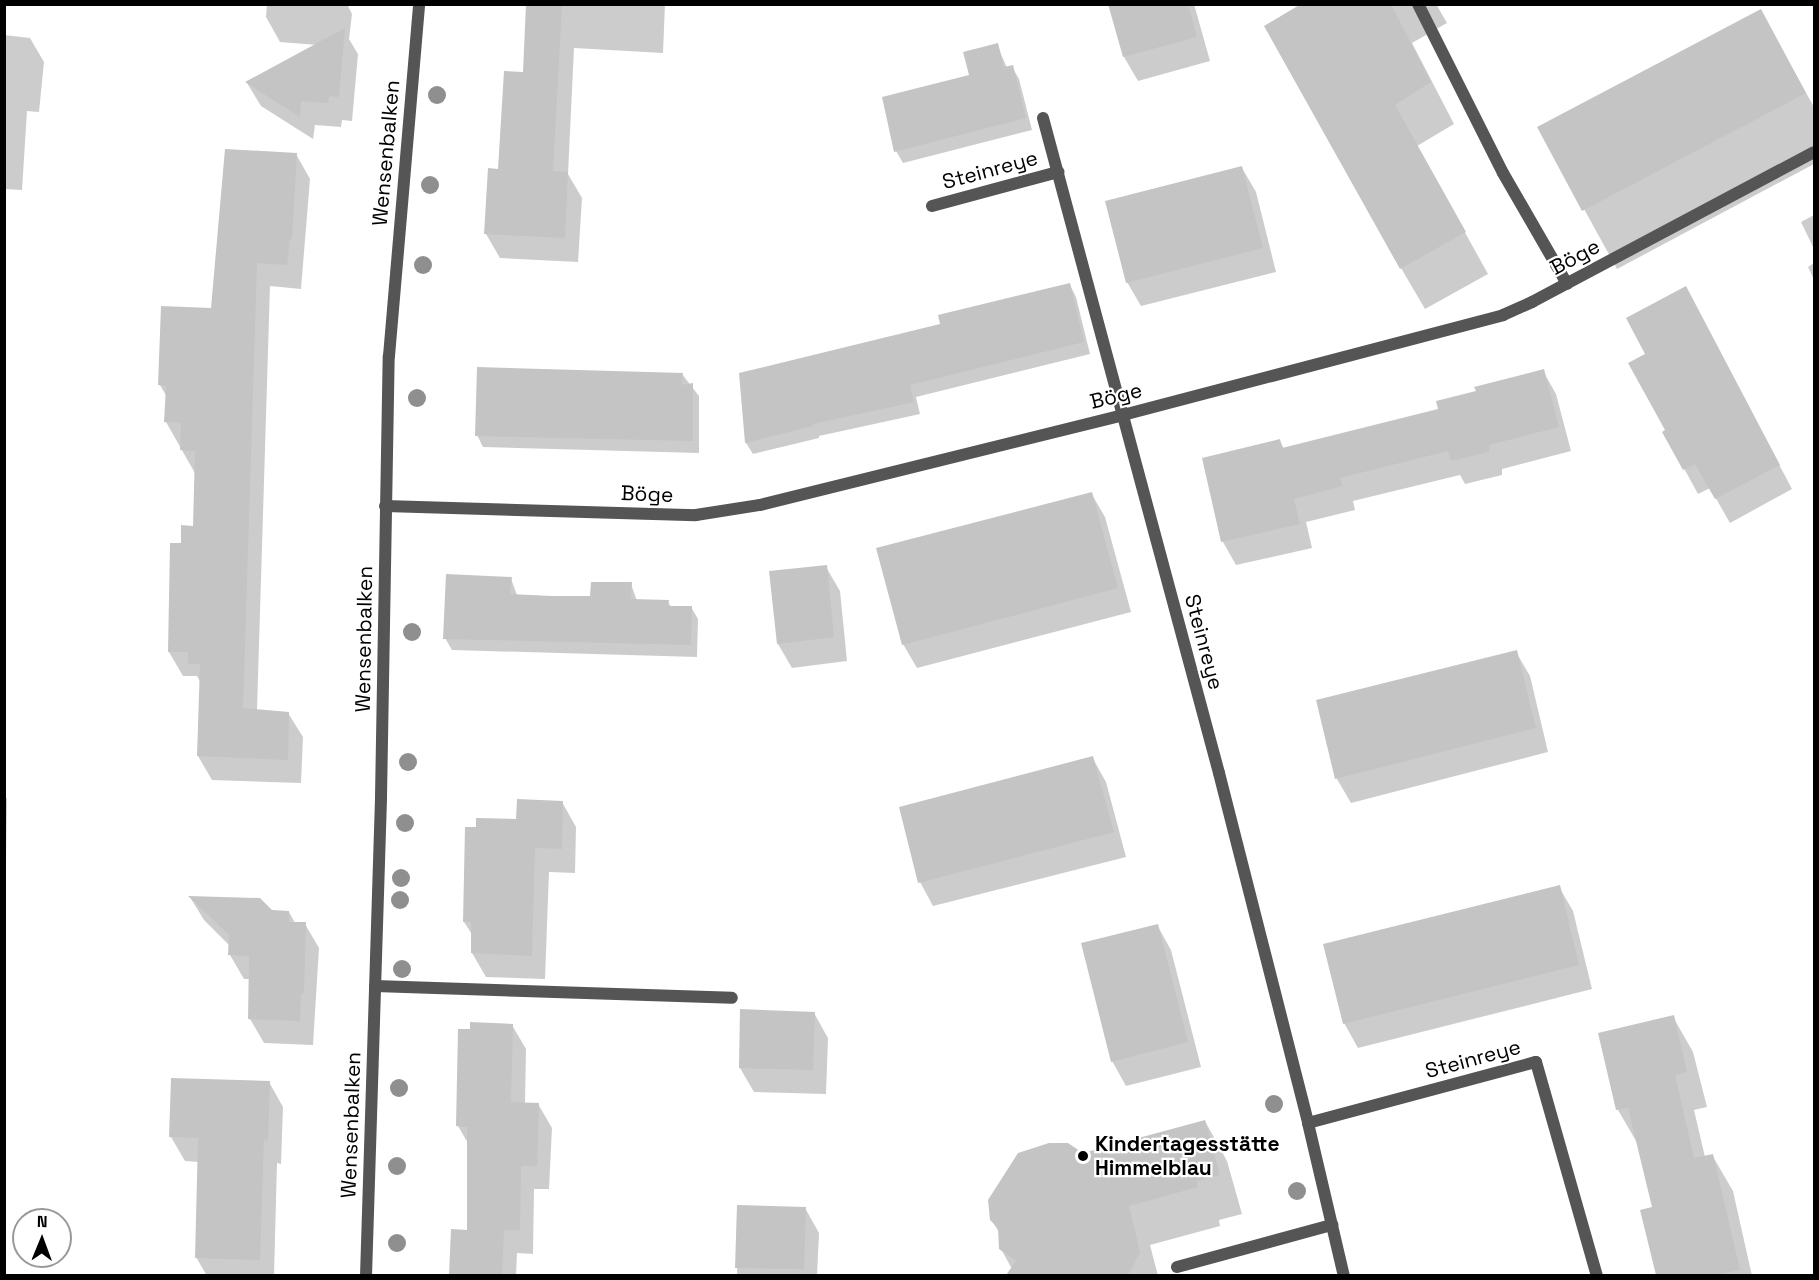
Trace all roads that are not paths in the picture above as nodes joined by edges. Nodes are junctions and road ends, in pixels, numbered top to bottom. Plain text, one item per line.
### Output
1 (418, 4) edge
2 (1418, 4) edge
3 (1043, 118) dead end
4 (1815, 152) edge
5 (1058, 172) junction
6 (932, 206) dead end
7 (1567, 284) junction
8 (1123, 415) junction
9 (385, 506) junction
10 (375, 986) junction
11 (732, 998) dead end
12 (1308, 1123) junction
13 (1332, 1225) junction
14 (1177, 1267) dead end
15 (366, 1275) edge
16 (1344, 1275) edge
17 (1597, 1275) edge

1 - 9 street, Wensenbalken
2 - 7 street
3 - 5 street, Steinreye
4 - 7 street, Böge
5 - 6 street, Steinreye
5 - 8 street, Steinreye
7 - 8 street, Böge
8 - 9 street, Böge
8 - 12 street, Steinreye
9 - 10 street, Wensenbalken
10 - 11 street
10 - 15 street, Wensenbalken
12 - 13 street, Steinreye
12 - 17 street, Steinreye
13 - 14 street
13 - 16 street, Steinreye

